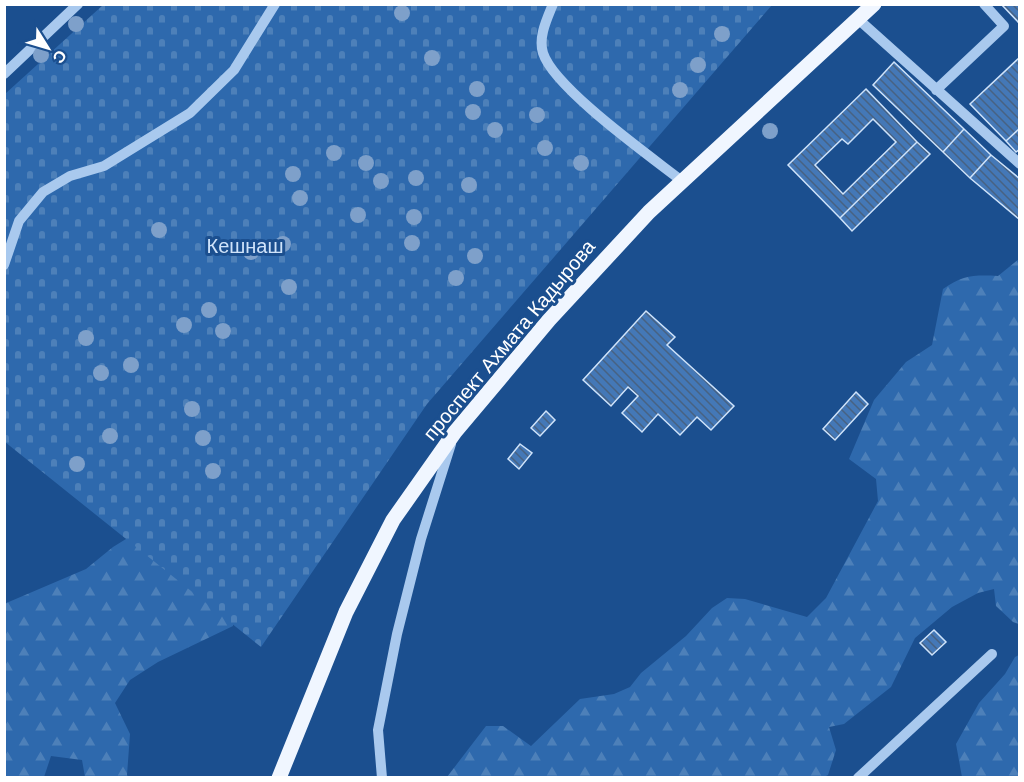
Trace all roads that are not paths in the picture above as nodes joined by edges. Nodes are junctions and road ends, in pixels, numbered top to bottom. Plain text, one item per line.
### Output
1 (78, 4) edge
2 (275, 4) edge
3 (553, 4) edge
4 (984, 4) edge
5 (872, 5) edge
6 (858, 18) junction
7 (4, 74) edge
8 (936, 90) junction
9 (1020, 164) edge
10 (682, 181) junction
11 (4, 265) edge
12 (455, 432) junction
13 (992, 654) dead end
14 (279, 777) edge
15 (382, 777) edge
16 (858, 777) edge

1 - 7 street
2 - 11 street
3 - 10 street
4 - 8 street
5 - 6 main road, проспект Ахмата Кадырова
6 - 8 street
6 - 10 main road, проспект Ахмата Кадырова
8 - 9 street
10 - 12 main road, проспект Ахмата Кадырова
12 - 14 main road, проспект Ахмата Кадырова
12 - 15 street
13 - 16 street

